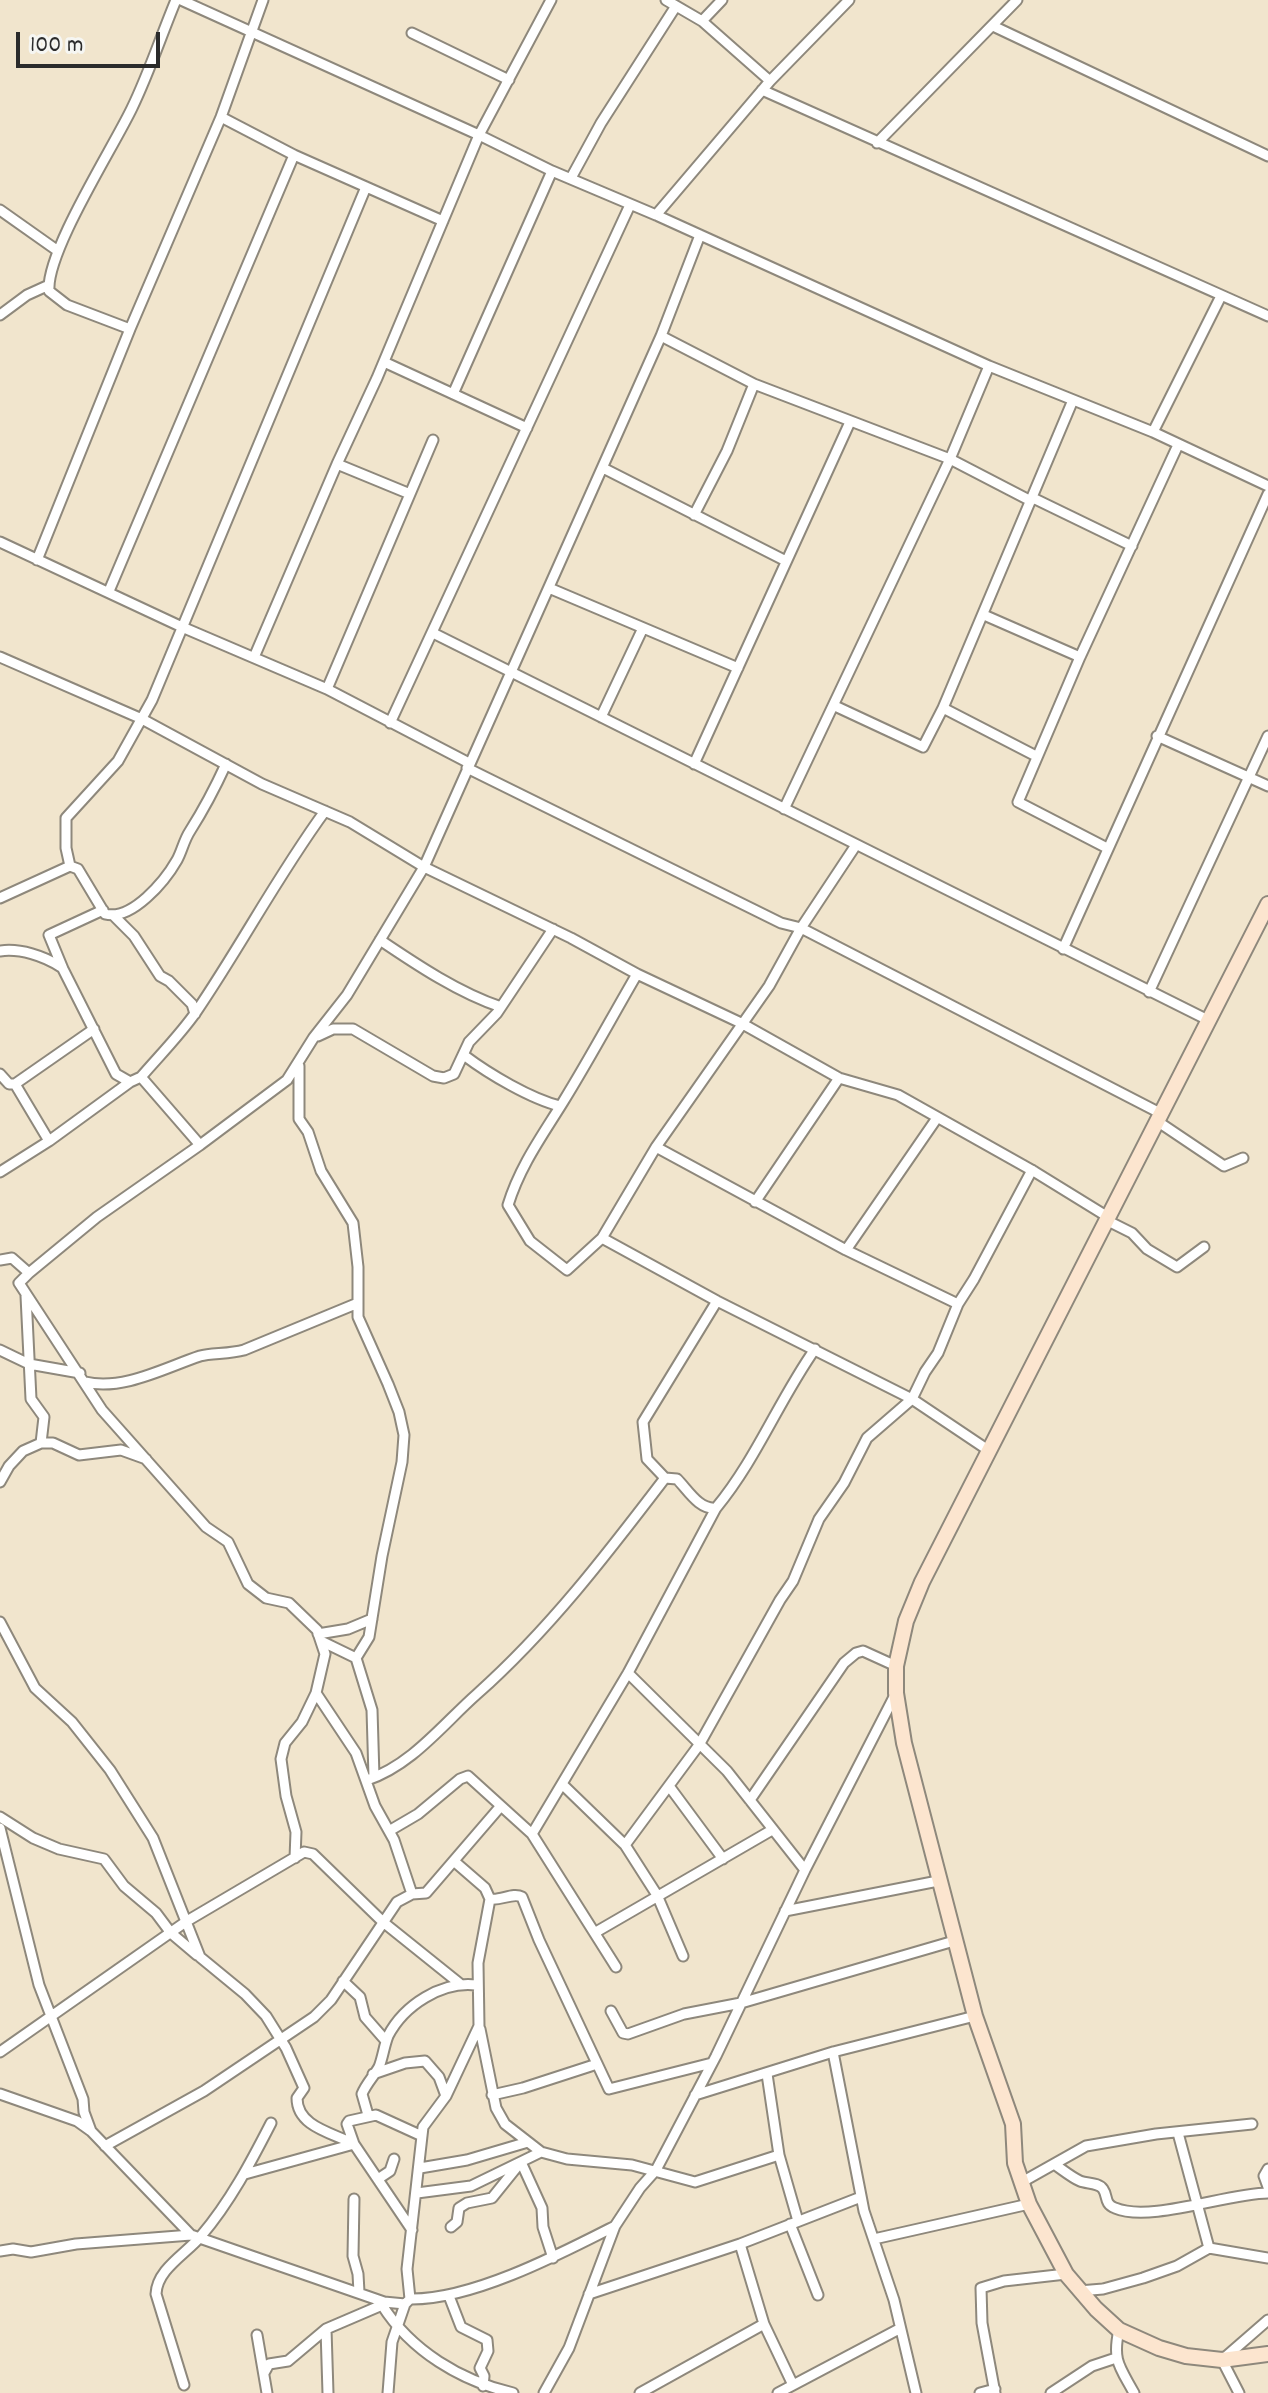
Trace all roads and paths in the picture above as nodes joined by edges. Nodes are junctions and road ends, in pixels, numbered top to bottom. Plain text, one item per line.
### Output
1 (178, 0) edge
2 (263, 0) edge
3 (551, 0) edge
4 (666, 0) edge
5 (722, 0) edge
6 (849, 0) edge
7 (1017, 0) edge
8 (676, 6) junction
9 (702, 21) junction
10 (993, 26) junction
11 (251, 31) junction
12 (412, 33) dead end
13 (509, 80) junction
14 (770, 81) junction
15 (762, 90) junction
16 (221, 117) junction
17 (479, 135) junction
18 (877, 143) junction
19 (294, 155) junction
20 (1268, 156) edge
21 (552, 171) junction
22 (571, 178) junction
23 (366, 187) junction
24 (630, 205) junction
25 (0, 210) edge
26 (656, 215) junction
27 (443, 221) junction
28 (700, 235) junction
29 (58, 251) junction
30 (49, 285) junction
31 (1221, 296) junction
32 (0, 315) edge
33 (1268, 316) edge
34 (130, 329) junction
35 (661, 336) junction
36 (384, 362) junction
37 (989, 366) junction
38 (754, 384) junction
39 (453, 394) junction
40 (1073, 400) junction
41 (850, 422) junction
42 (527, 428) junction
43 (1153, 432) junction
44 (433, 440) dead end
45 (1178, 445) junction
46 (950, 459) junction
47 (337, 464) junction
48 (603, 468) junction
49 (1268, 486) edge
50 (410, 494) junction
51 (1268, 494) edge
52 (1032, 500) junction
53 (694, 515) junction
54 (0, 542) edge
55 (1132, 546) junction
56 (37, 560) junction
57 (786, 561) junction
58 (549, 588) junction
59 (109, 591) junction
60 (984, 615) junction
61 (182, 627) junction
62 (643, 628) junction
63 (433, 633) junction
64 (255, 655) junction
65 (0, 657) edge
66 (1080, 657) junction
67 (738, 668) junction
68 (511, 672) junction
69 (327, 689) junction
70 (835, 706) junction
71 (943, 708) junction
72 (601, 717) junction
73 (142, 719) junction
74 (390, 723) junction
75 (1157, 736) junction
76 (1268, 736) edge
77 (1036, 756) junction
78 (226, 764) junction
79 (694, 764) junction
80 (468, 766) junction
81 (1249, 778) junction
82 (1268, 786) edge
83 (784, 809) junction
84 (325, 811) junction
85 (856, 845) junction
86 (1107, 848) junction
87 (70, 866) junction
88 (424, 867) junction
89 (0, 898) edge
90 (1268, 904) edge
91 (103, 910) junction
92 (114, 916) junction
93 (801, 928) junction
94 (553, 929) junction
95 (380, 940) junction
96 (1063, 949) junction
97 (0, 951) edge
98 (63, 969) junction
99 (637, 974) junction
100 (1149, 992) junction
101 (501, 1007) junction
102 (195, 1014) junction
103 (1208, 1020) junction
104 (741, 1023) junction
105 (94, 1029) junction
106 (314, 1037) junction
107 (465, 1056) junction
108 (299, 1063) junction
109 (0, 1074) edge
110 (141, 1077) junction
111 (839, 1078) junction
112 (130, 1082) junction
113 (15, 1084) junction
114 (560, 1106) junction
115 (1159, 1117) junction
116 (937, 1118) junction
117 (49, 1141) junction
118 (200, 1145) junction
119 (656, 1147) junction
120 (1243, 1158) dead end
121 (1032, 1170) junction
122 (0, 1172) edge
123 (755, 1202) junction
124 (1107, 1218) junction
125 (602, 1238) junction
126 (1204, 1247) dead end
127 (846, 1250) junction
128 (0, 1260) edge
129 (29, 1273) junction
130 (26, 1293) junction
131 (717, 1301) junction
132 (358, 1303) junction
133 (958, 1304) junction
134 (815, 1349) junction
135 (0, 1350) edge
136 (29, 1364) junction
137 (83, 1378) junction
138 (912, 1399) junction
139 (41, 1443) junction
140 (988, 1450) junction
141 (148, 1460) junction
142 (665, 1478) junction
143 (0, 1482) edge
144 (716, 1508) junction
145 (372, 1619) junction
146 (0, 1622) edge
147 (319, 1637) junction
148 (356, 1658) junction
149 (896, 1666) junction
150 (628, 1673) junction
151 (316, 1693) junction
152 (896, 1693) junction
153 (699, 1745) junction
154 (371, 1778) junction
155 (562, 1784) junction
156 (669, 1786) junction
157 (750, 1800) junction
158 (500, 1807) junction
159 (0, 1817) edge
160 (0, 1828) edge
161 (772, 1830) junction
162 (389, 1831) junction
163 (532, 1834) junction
164 (625, 1845) junction
165 (295, 1858) junction
166 (723, 1859) junction
167 (455, 1862) junction
168 (805, 1870) junction
169 (938, 1881) junction
170 (412, 1894) junction
171 (657, 1895) junction
172 (490, 1899) junction
173 (785, 1911) junction
174 (187, 1921) junction
175 (383, 1922) junction
176 (596, 1932) junction
177 (171, 1933) junction
178 (954, 1941) junction
179 (683, 1956) dead end
180 (200, 1957) junction
181 (616, 1967) dead end
182 (343, 1981) junction
183 (459, 1983) junction
184 (476, 1985) junction
185 (741, 2003) junction
186 (611, 2011) dead end
187 (975, 2016) junction
188 (50, 2017) junction
189 (479, 2026) junction
190 (281, 2038) junction
191 (386, 2041) junction
192 (0, 2052) edge
193 (833, 2052) junction
194 (712, 2063) junction
195 (597, 2064) junction
196 (373, 2074) junction
197 (767, 2074) junction
198 (0, 2094) edge
199 (492, 2095) junction
200 (695, 2095) junction
201 (446, 2096) junction
202 (368, 2115) junction
203 (271, 2123) dead end
204 (1252, 2124) dead end
205 (91, 2131) junction
206 (1178, 2133) junction
207 (422, 2136) junction
208 (528, 2142) junction
209 (354, 2144) junction
210 (105, 2146) junction
211 (541, 2152) junction
212 (779, 2155) junction
213 (394, 2159) dead end
214 (521, 2162) junction
215 (1054, 2164) junction
216 (420, 2168) junction
217 (1268, 2169) edge
218 (656, 2170) junction
219 (245, 2174) junction
220 (378, 2179) junction
221 (1022, 2182) junction
222 (1268, 2190) edge
223 (417, 2193) junction
224 (861, 2197) junction
225 (354, 2199) dead end
226 (1029, 2204) junction
227 (1196, 2205) junction
228 (794, 2223) junction
229 (615, 2226) junction
230 (451, 2227) dead end
231 (412, 2230) junction
232 (196, 2236) junction
233 (874, 2239) junction
234 (740, 2244) junction
235 (1209, 2248) junction
236 (0, 2251) edge
237 (553, 2258) junction
238 (1268, 2258) edge
239 (1066, 2274) junction
240 (1079, 2291) junction
241 (359, 2292) junction
242 (589, 2294) junction
243 (818, 2295) dead end
244 (449, 2296) junction
245 (407, 2301) junction
246 (383, 2304) junction
247 (1268, 2320) edge
248 (764, 2324) junction
249 (396, 2328) junction
250 (326, 2329) junction
251 (899, 2329) junction
252 (1119, 2330) junction
253 (257, 2335) dead end
254 (1268, 2354) edge
255 (1116, 2358) junction
256 (1222, 2360) junction
257 (264, 2373) junction
258 (184, 2385) dead end
259 (793, 2385) junction
260 (483, 2386) junction
261 (995, 2391) edge
262 (267, 2393) edge
263 (328, 2393) edge
264 (388, 2393) edge
265 (513, 2393) edge
266 (544, 2393) edge
267 (640, 2393) edge
268 (778, 2393) edge
269 (916, 2393) edge
270 (980, 2393) edge
271 (1051, 2393) edge
272 (1134, 2393) edge
273 (1239, 2393) edge

1 - 11 street
1 - 29 street
2 - 11 street
3 - 13 street
4 - 8 street
5 - 9 street
6 - 14 street
7 - 10 street
8 - 9 street
8 - 22 street
9 - 14 street
10 - 18 street
10 - 20 street
11 - 16 street
11 - 17 street
12 - 13 street
13 - 17 street
14 - 15 street
15 - 18 street
15 - 26 street
16 - 19 street
16 - 34 street
17 - 21 street
17 - 27 street
18 - 31 street
19 - 23 street
19 - 59 street
21 - 22 street
21 - 39 street
22 - 24 street
23 - 27 street
23 - 61 street
24 - 26 street
24 - 42 street
25 - 29 street
26 - 28 street
27 - 36 street
28 - 35 street
28 - 37 street
29 - 30 street
30 - 32 street
30 - 34 street
31 - 33 street
31 - 43 street
34 - 56 street
35 - 38 street
35 - 48 street
36 - 39 street
36 - 47 street
37 - 40 street
37 - 46 street
38 - 41 street
38 - 53 street
39 - 42 street
40 - 43 street
40 - 52 street
41 - 46 street
41 - 57 street
42 - 63 street
43 - 45 street
44 - 50 street
45 - 49 street
45 - 55 street
46 - 52 street
46 - 70 street
47 - 50 street
47 - 64 street
48 - 53 street
48 - 58 street
50 - 69 street
51 - 75 street
52 - 55 street
52 - 60 street
53 - 57 street
54 - 56 street
55 - 66 street
56 - 59 street
57 - 67 street
58 - 62 street
58 - 68 street
59 - 61 street
60 - 66 street
60 - 71 street
61 - 64 street
61 - 73 street
62 - 67 street
62 - 72 street
63 - 68 street
63 - 74 street
64 - 69 street
65 - 73 street
66 - 77 street
67 - 79 street
68 - 72 street
68 - 80 street
69 - 74 street
70 - 71 street
70 - 83 street
71 - 77 street
72 - 79 street
73 - 78 street
73 - 87 street
74 - 80 street
75 - 81 street
75 - 86 street
76 - 81 street
77 - 86 street
78 - 84 street
78 - 92 street
79 - 83 street
80 - 88 street
80 - 93 street
81 - 82 street
81 - 100 street
83 - 85 street
84 - 88 street
84 - 102 street
85 - 93 street
85 - 96 street
86 - 96 street
87 - 89 street
87 - 91 street
88 - 94 street
88 - 95 street
90 - 103 street
91 - 92 street
91 - 98 street
92 - 102 street
93 - 104 street
93 - 115 street
94 - 99 street
94 - 101 street
95 - 101 street
95 - 106 street
96 - 100 street
97 - 98 street
98 - 105 street
99 - 104 street
99 - 114 street
100 - 103 street
101 - 107 street
102 - 110 street
103 - 115 street
104 - 111 street
104 - 119 street
105 - 112 street
105 - 113 street
106 - 107 street
106 - 108 street
107 - 114 street
108 - 118 street
108 - 132 street
109 - 113 street
110 - 112 street
110 - 118 street
111 - 116 street
111 - 123 street
112 - 117 street
113 - 117 street
114 - 125 street
115 - 120 street
115 - 124 street
116 - 121 street
116 - 127 street
117 - 122 street
118 - 129 street
119 - 123 street
119 - 125 street
121 - 124 street
121 - 133 street
123 - 127 street
124 - 126 street
124 - 140 street
125 - 131 street
127 - 133 street
128 - 129 street
129 - 130 street
130 - 136 street
130 - 137 street
131 - 134 street
131 - 142 street
132 - 137 street
132 - 145 street
133 - 138 street
134 - 138 street
134 - 144 street
135 - 136 street
136 - 137 street
136 - 139 street
137 - 141 street
138 - 140 street
138 - 153 street
139 - 141 street
139 - 143 street
140 - 149 street
141 - 147 street
142 - 144 street
142 - 154 street
144 - 150 street
145 - 147 street
145 - 148 street
146 - 174 street
147 - 148 street
147 - 151 street
148 - 154 street
149 - 152 street
149 - 157 street
150 - 153 street
150 - 155 street
151 - 154 street
151 - 165 street
152 - 168 street
152 - 169 street
153 - 156 street
153 - 157 street
154 - 162 street
155 - 163 street
155 - 164 street
156 - 164 street
156 - 166 street
157 - 161 street
158 - 162 street
158 - 163 street
158 - 167 street
159 - 177 street
160 - 188 street
161 - 166 street
161 - 168 street
162 - 170 street
163 - 176 street
164 - 171 street
165 - 174 street
165 - 175 street
166 - 171 street
167 - 170 street
167 - 172 street
168 - 173 street
169 - 173 street
169 - 178 street
170 - 175 street
171 - 176 street
171 - 179 street
172 - 184 street
172 - 195 street
173 - 185 street
174 - 177 street
174 - 180 street
175 - 182 street
175 - 183 street
176 - 181 street
177 - 180 street
177 - 188 street
178 - 185 street
178 - 187 street
180 - 190 street
182 - 190 street
182 - 191 street
183 - 184 street
183 - 191 street
184 - 189 street
185 - 186 street
185 - 194 street
187 - 193 street
187 - 221 street
188 - 192 street
188 - 205 street
189 - 199 street
189 - 201 street
190 - 209 street
190 - 210 street
191 - 196 street
193 - 197 street
193 - 224 street
194 - 195 street
194 - 200 street
195 - 199 street
196 - 201 street
196 - 202 street
197 - 200 street
197 - 212 street
198 - 205 street
199 - 208 street
200 - 218 street
201 - 207 street
202 - 207 street
202 - 209 street
203 - 219 street
204 - 206 street
205 - 210 street
206 - 215 street
206 - 227 street
207 - 216 street
208 - 211 street
208 - 216 street
209 - 219 street
209 - 220 street
210 - 232 street
211 - 214 street
211 - 218 street
212 - 218 street
212 - 228 street
213 - 220 street
214 - 223 street
214 - 230 street
214 - 237 street
215 - 221 street
215 - 227 street
216 - 223 street
217 - 222 street
218 - 229 street
219 - 232 street
220 - 231 street
221 - 226 street
222 - 227 street
223 - 231 street
224 - 228 street
224 - 233 street
225 - 241 street
226 - 233 street
226 - 239 street
227 - 235 street
228 - 234 street
228 - 243 street
229 - 237 street
229 - 242 street
231 - 245 street
232 - 236 street
232 - 241 street
232 - 258 street
233 - 251 street
234 - 242 street
234 - 248 street
235 - 238 street
235 - 240 street
237 - 244 street
239 - 240 street
239 - 261 street
240 - 252 street
241 - 246 street
242 - 266 street
244 - 245 street
244 - 260 street
245 - 246 street
245 - 249 street
246 - 249 street
246 - 250 street
247 - 256 street
248 - 259 street
248 - 267 street
249 - 260 street
249 - 264 street
250 - 257 street
250 - 263 street
251 - 259 street
251 - 269 street
252 - 255 street
252 - 256 street
253 - 257 street
254 - 256 street
255 - 271 street
255 - 272 street
256 - 273 street
257 - 262 street
259 - 268 street
260 - 265 street
261 - 270 street

